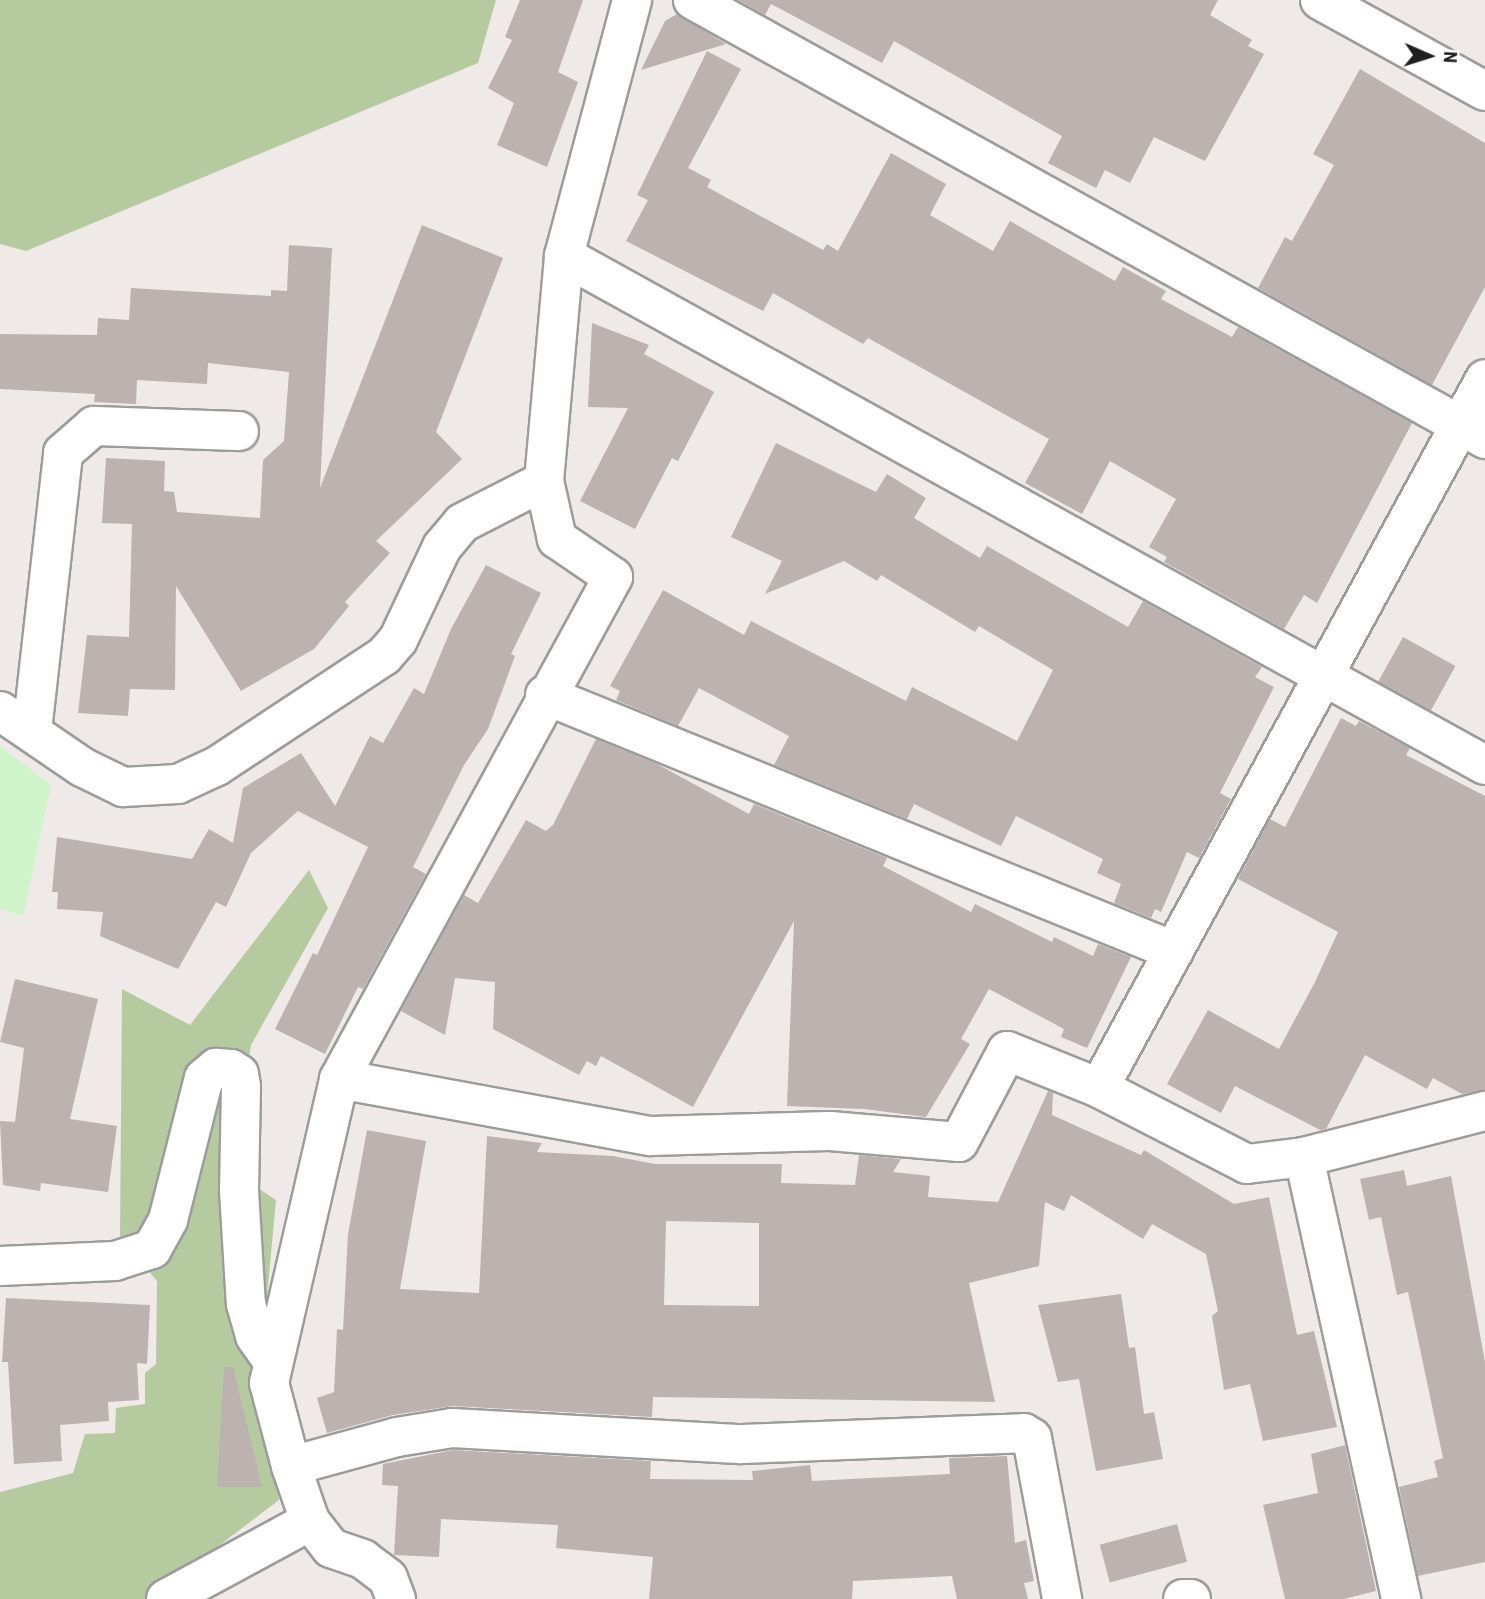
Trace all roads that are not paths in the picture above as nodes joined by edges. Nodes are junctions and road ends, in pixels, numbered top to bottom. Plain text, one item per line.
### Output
1 (632, 0) edge
2 (693, 0) edge
3 (1320, 0) edge
4 (1485, 91) edge
5 (565, 256) junction
6 (1485, 379) edge
7 (239, 430) dead end
8 (1473, 432) edge
9 (544, 481) junction
10 (1324, 676) junction
11 (545, 695) junction
12 (0, 711) edge
13 (32, 731) junction
14 (1485, 765) edge
15 (1174, 951) junction
16 (339, 1079) junction
17 (1099, 1088) junction
18 (1485, 1111) edge
19 (1304, 1157) junction
20 (0, 1265) edge
21 (273, 1362) junction
22 (291, 1466) junction
23 (310, 1521) junction
24 (166, 1599) edge
25 (396, 1599) edge
26 (1062, 1599) edge
27 (1183, 1599) edge
28 (1191, 1599) edge
29 (1401, 1599) edge

1 - 5 street
2 - 8 street
3 - 4 street
5 - 9 street
5 - 10 street
6 - 8 street
7 - 13 street
8 - 10 street
9 - 11 street
9 - 13 street
10 - 14 street
10 - 15 street
11 - 15 street
11 - 16 street
12 - 13 street
15 - 17 street
16 - 17 street
16 - 21 street
17 - 19 street
18 - 19 street
19 - 29 street
20 - 21 street
21 - 22 street
22 - 23 street
22 - 26 street
23 - 24 street
23 - 25 street
27 - 28 street

